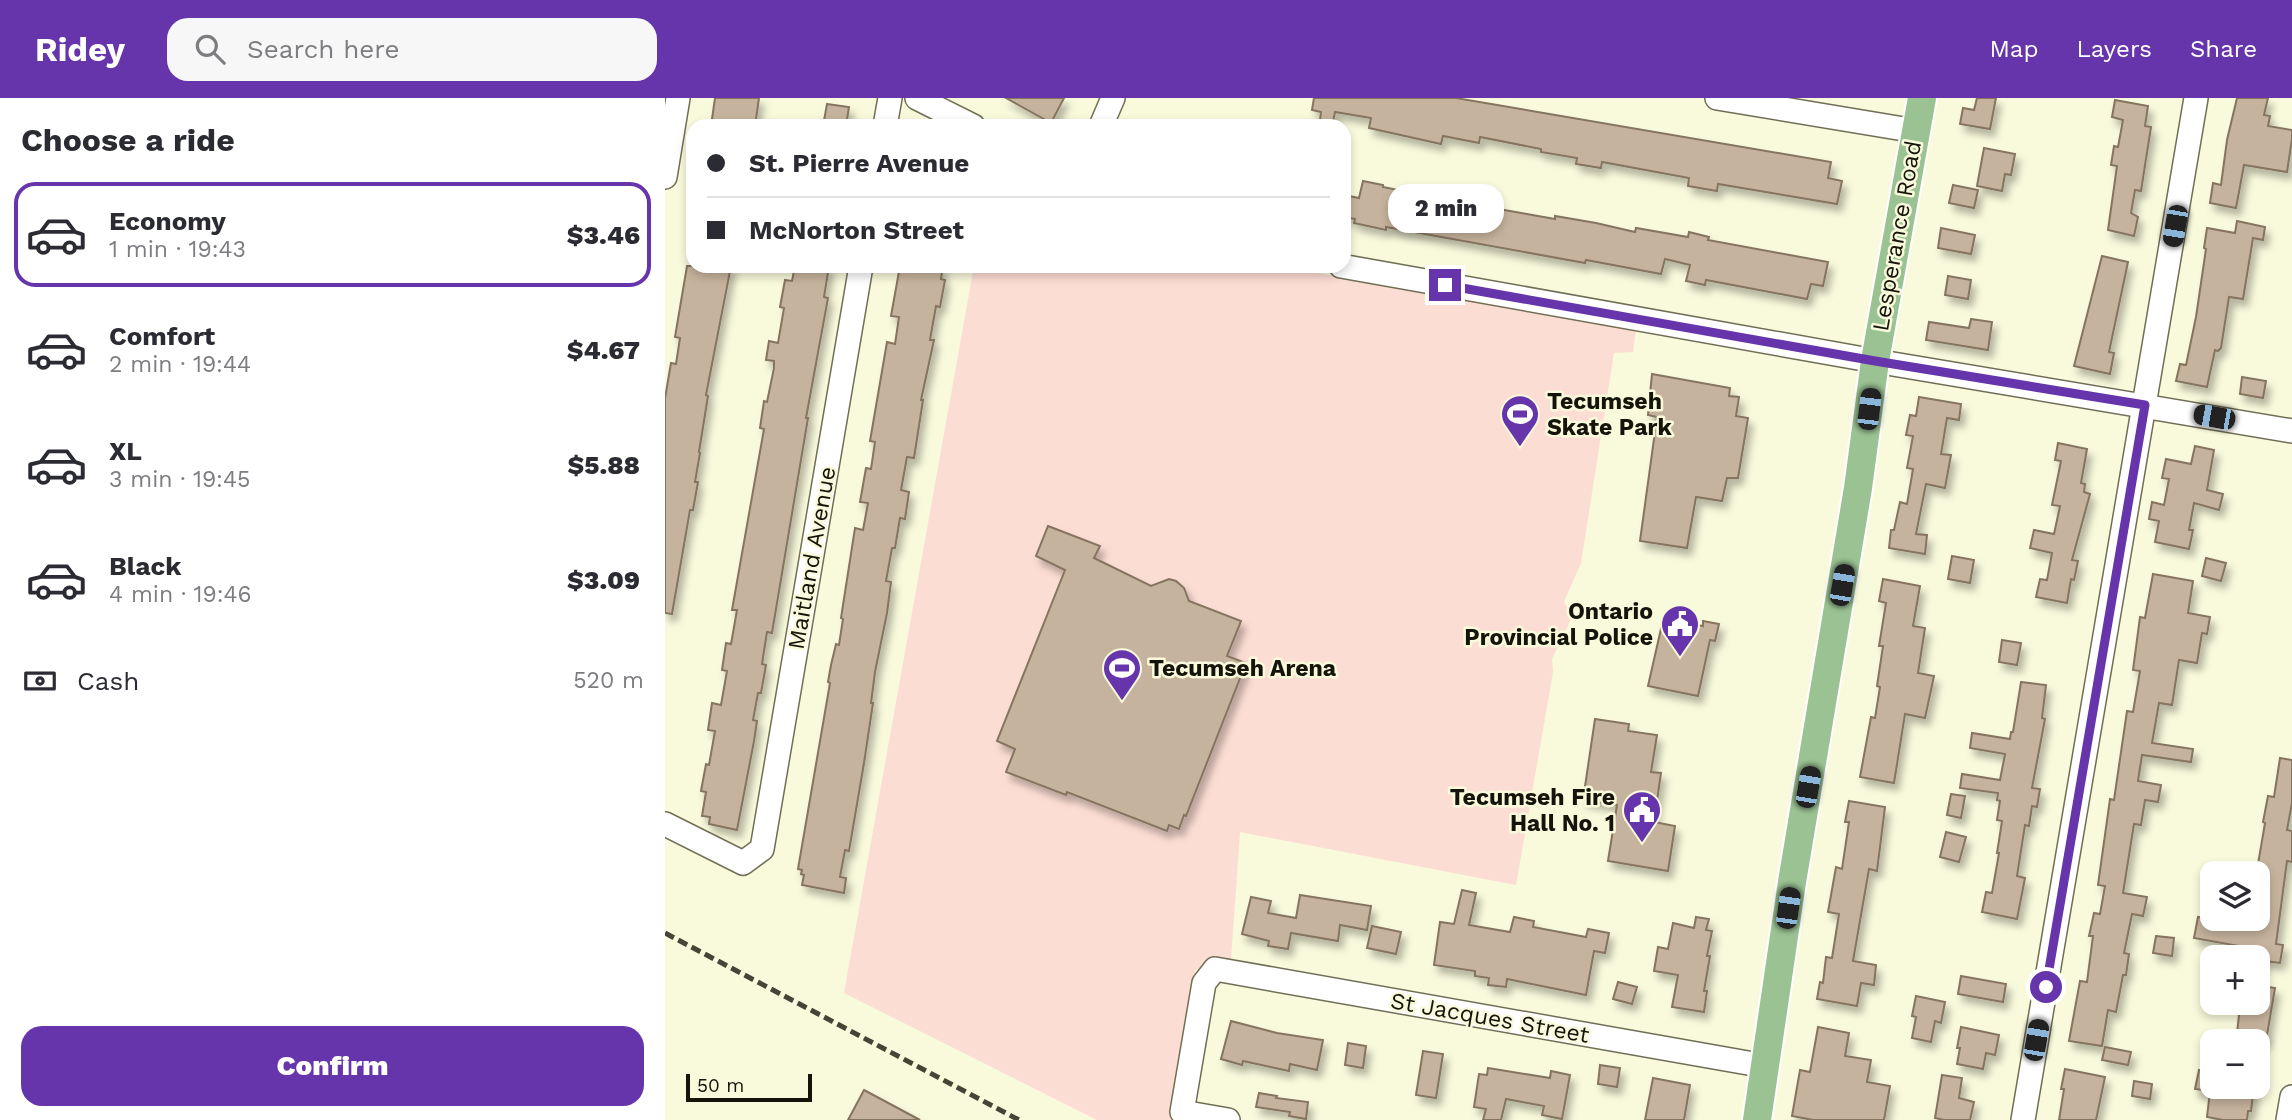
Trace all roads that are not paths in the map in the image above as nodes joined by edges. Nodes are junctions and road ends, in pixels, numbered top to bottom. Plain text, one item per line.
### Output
1 (678, 98) edge
2 (890, 98) edge
3 (917, 98) edge
4 (1113, 98) edge
5 (1717, 98) edge
6 (1922, 98) edge
7 (2196, 98) edge
8 (886, 119) edge
9 (959, 119) edge
10 (1104, 119) edge
11 (1916, 131) junction
12 (665, 177) edge
13 (1351, 268) edge
14 (860, 273) edge
15 (1875, 361) junction
16 (2145, 405) junction
17 (2292, 431) edge
18 (665, 824) edge
19 (1765, 1066) junction
20 (2292, 1097) edge
21 (1228, 1120) edge
22 (1757, 1120) edge
23 (2023, 1120) edge
24 (2288, 1120) edge

1 - 12 street
2 - 8 street
3 - 9 street
4 - 10 street
5 - 11 street
6 - 11 main road, Lesperance Road
7 - 16 street
11 - 15 main road, Lesperance Road
13 - 15 street
14 - 18 street, Maitland Avenue
15 - 16 street
15 - 19 main road, Lesperance Road
16 - 17 street
16 - 23 street
19 - 21 street, St Jacques Street
19 - 22 main road, Lesperance Road
20 - 24 street

